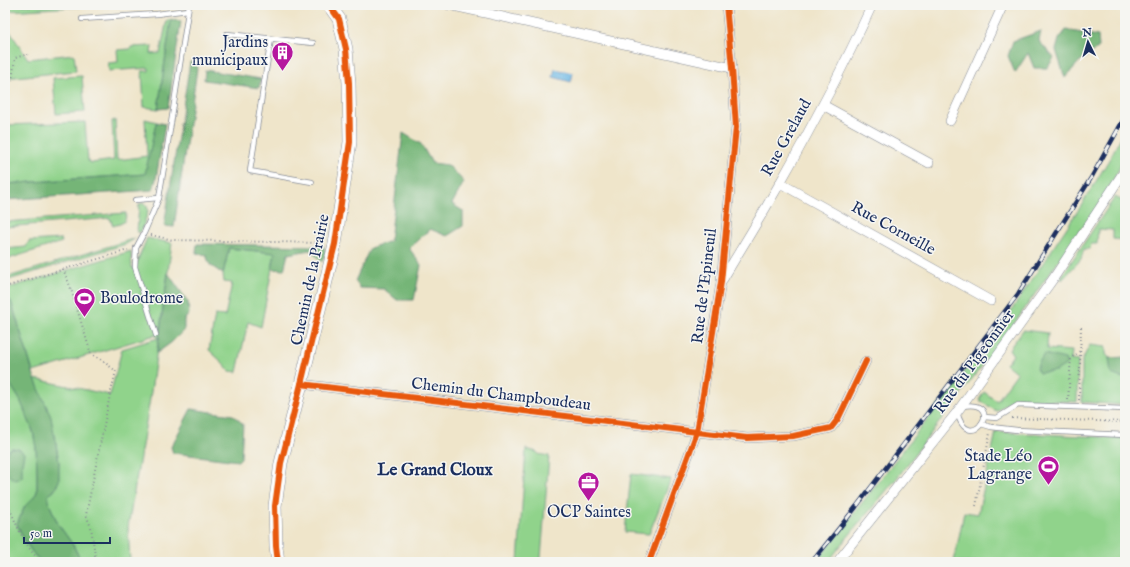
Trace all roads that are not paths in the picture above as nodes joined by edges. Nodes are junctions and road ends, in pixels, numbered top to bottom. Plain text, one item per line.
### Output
1 (329, 5) edge
2 (448, 5) edge
3 (726, 5) edge
4 (872, 5) edge
5 (1003, 5) edge
6 (189, 8) edge
7 (82, 19) dead end
8 (227, 34) dead end
9 (272, 39) junction
10 (313, 43) dead end
11 (732, 68) junction
12 (823, 105) junction
13 (950, 121) dead end
14 (929, 163) dead end
15 (1125, 170) edge
16 (312, 182) dead end
17 (780, 183) junction
18 (159, 198) junction
19 (135, 200) dead end
20 (721, 282) junction
21 (991, 302) dead end
22 (156, 335) dead end
23 (866, 361) dead end
24 (301, 384) junction
25 (960, 409) junction
26 (1125, 409) edge
27 (984, 417) junction
28 (981, 424) junction
29 (697, 432) junction
30 (1125, 435) edge
31 (278, 562) edge
32 (649, 562) edge
33 (837, 562) edge

1 - 24 street, Chemin de la Prairie
2 - 11 street
3 - 11 street, Rue de l'Epineuil
4 - 12 street, Rue Grelaud
5 - 13 street
6 - 7 lane
6 - 18 lane
8 - 9 lane
9 - 10 lane
9 - 16 lane
11 - 20 street, Rue de l'Epineuil
12 - 14 street
12 - 17 street, Rue Grelaud
15 - 25 street, Rue du Pigeonnier
17 - 20 street, Rue Grelaud
17 - 21 street, Rue Corneille
18 - 19 lane
18 - 22 lane
20 - 29 street, Rue de l'Epineuil
23 - 29 street, Chemin du Champboudeau
24 - 29 street, Chemin du Champboudeau
24 - 31 street, Chemin de la Prairie
25 - 27 lane
25 - 28 lane
25 - 33 street, Rue du Pigeonnier
26 - 27 lane
27 - 28 lane
28 - 30 lane
29 - 32 street, Rue de l'Epineuil

